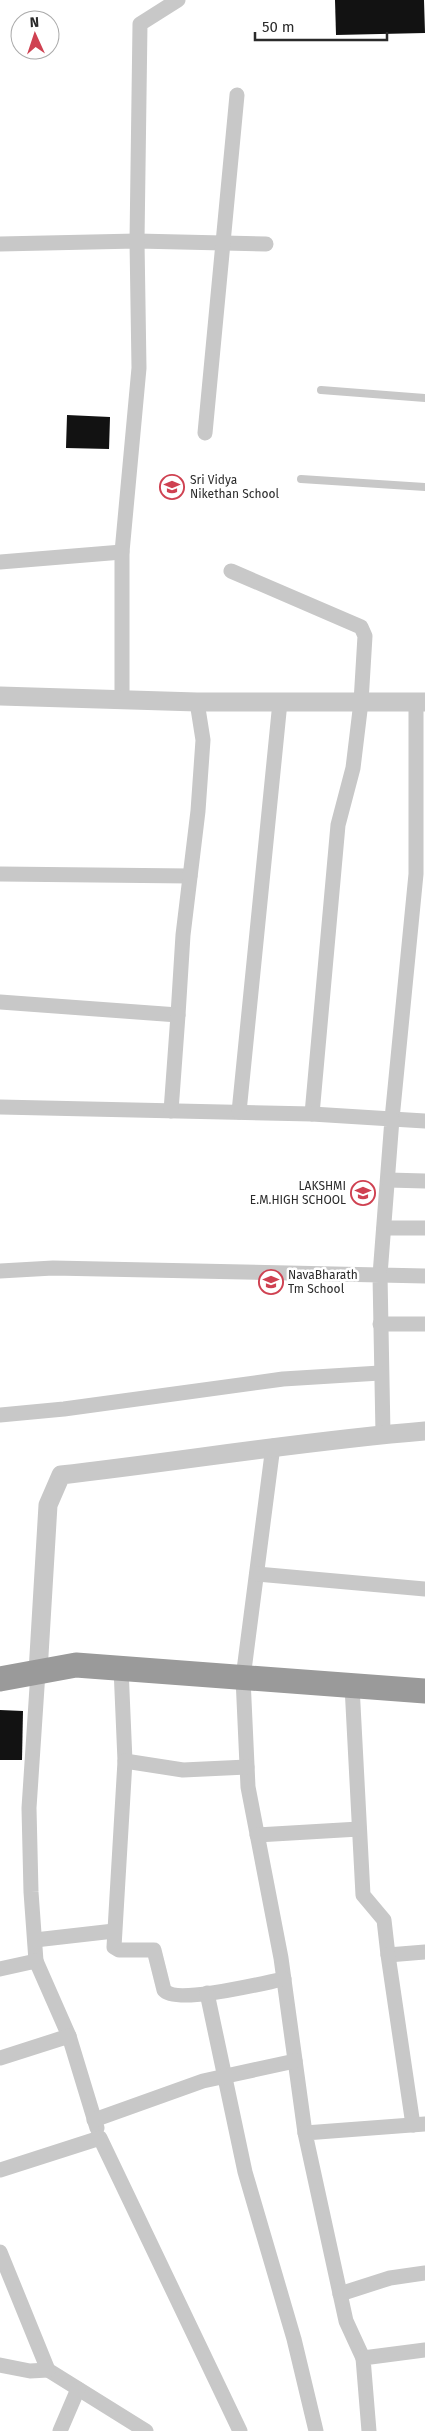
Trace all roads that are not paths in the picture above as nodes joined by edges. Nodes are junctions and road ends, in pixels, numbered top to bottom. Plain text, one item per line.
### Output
1 (178, 0) edge
2 (236, 95) dead end
3 (137, 241) junction
4 (224, 243) junction
5 (0, 244) edge
6 (266, 244) dead end
7 (321, 390) dead end
8 (425, 398) edge
9 (205, 432) dead end
10 (301, 479) dead end
11 (425, 487) edge
12 (122, 552) junction
13 (0, 562) edge
14 (231, 571) dead end
15 (0, 696) edge
16 (122, 699) junction
17 (420, 701) edge
18 (197, 702) junction
19 (280, 702) junction
20 (361, 702) junction
21 (0, 874) edge
22 (190, 876) junction
23 (425, 903) edge
24 (411, 913) junction
25 (0, 1002) edge
26 (178, 1015) junction
27 (0, 1107) edge
28 (171, 1112) junction
29 (239, 1112) junction
30 (312, 1114) junction
31 (392, 1119) junction
32 (425, 1120) edge
33 (388, 1180) junction
34 (425, 1181) edge
35 (384, 1228) junction
36 (425, 1228) edge
37 (0, 1271) edge
38 (380, 1275) junction
39 (425, 1276) edge
40 (380, 1324) junction
41 (425, 1324) edge
42 (380, 1373) junction
43 (0, 1415) edge
44 (425, 1431) edge
45 (383, 1434) junction
46 (273, 1446) junction
47 (256, 1574) junction
48 (425, 1589) edge
49 (122, 1668) junction
50 (38, 1672) junction
51 (243, 1678) junction
52 (0, 1679) edge
53 (352, 1686) junction
54 (425, 1691) edge
55 (125, 1761) junction
56 (247, 1767) junction
57 (359, 1829) junction
58 (257, 1835) junction
59 (114, 1931) junction
60 (35, 1940) junction
61 (425, 1952) edge
62 (388, 1955) junction
63 (36, 1961) junction
64 (0, 1969) edge
65 (284, 1978) junction
66 (207, 1993) junction
67 (69, 2036) junction
68 (0, 2058) edge
69 (295, 2060) junction
70 (224, 2076) junction
71 (94, 2120) junction
72 (419, 2125) edge
73 (305, 2133) junction
74 (100, 2138) junction
75 (0, 2170) edge
76 (0, 2252) edge
77 (425, 2273) edge
78 (340, 2294) junction
79 (425, 2350) edge
80 (363, 2358) junction
81 (0, 2365) edge
82 (48, 2370) junction
83 (78, 2389) junction
84 (60, 2431) edge
85 (146, 2431) edge
86 (240, 2431) edge
87 (316, 2431) edge
88 (369, 2431) edge

1 - 3 street
2 - 4 street
3 - 4 street
3 - 5 street
3 - 12 street
4 - 6 street
4 - 9 street
7 - 8 lane
10 - 11 lane
12 - 13 street
12 - 16 street
14 - 20 street
15 - 16 street
16 - 18 street
17 - 20 street
17 - 24 street
18 - 19 street
18 - 22 street
19 - 20 street
19 - 29 street
20 - 30 street
21 - 22 street
22 - 26 street
23 - 24 street
24 - 31 street
25 - 26 street
26 - 28 street
27 - 28 street
28 - 29 street
29 - 30 street
30 - 31 street
31 - 32 street
31 - 33 street
33 - 34 street
33 - 35 street
35 - 36 street
35 - 38 street
37 - 38 street
38 - 39 street
38 - 40 street
40 - 41 street
40 - 42 street
42 - 43 street
42 - 45 street
44 - 45 street
45 - 46 street
46 - 47 street
46 - 50 street
47 - 48 street
47 - 51 street
49 - 50 highway
49 - 51 highway
49 - 55 street
50 - 52 highway
50 - 60 street
51 - 53 highway
51 - 56 street
53 - 54 highway
53 - 57 street
55 - 56 street
55 - 59 street
56 - 58 street
57 - 58 street
57 - 62 street
58 - 65 street
59 - 60 street
59 - 66 street
60 - 63 street
61 - 62 street
62 - 72 street
63 - 64 street
63 - 67 street
65 - 66 street
65 - 69 street
66 - 70 street
67 - 68 street
67 - 71 street
69 - 70 street
69 - 73 street
70 - 71 street
70 - 87 street
71 - 74 street
72 - 73 street
73 - 78 street
74 - 75 street
74 - 86 street
76 - 82 street
77 - 78 street
78 - 80 street
79 - 80 street
80 - 88 street
81 - 82 street
82 - 83 street
83 - 84 street
83 - 85 street

